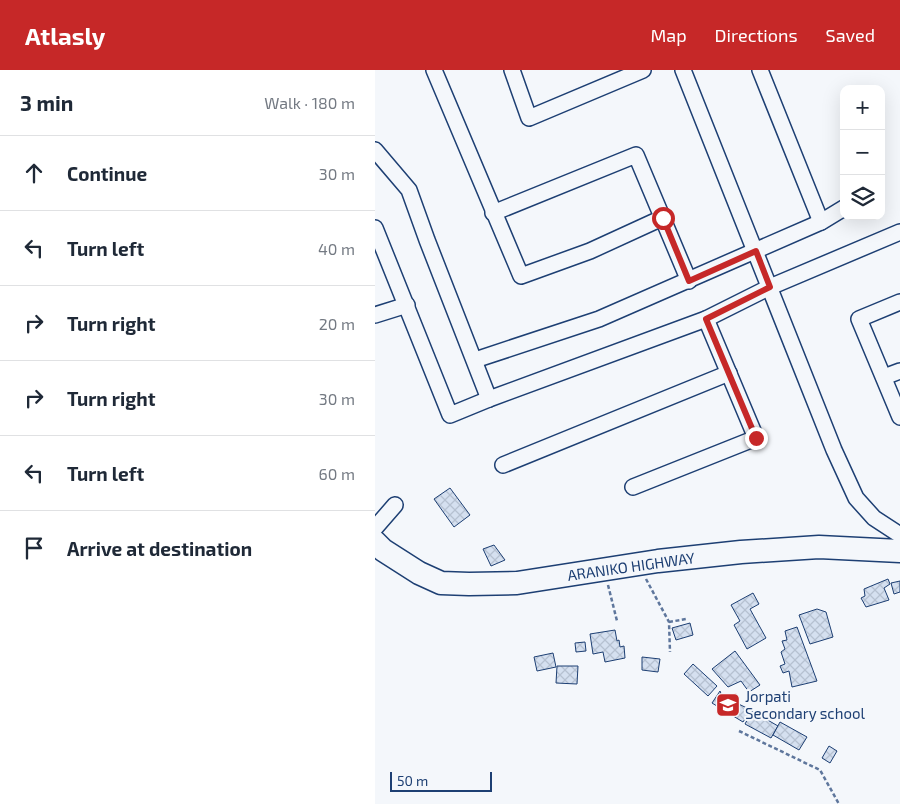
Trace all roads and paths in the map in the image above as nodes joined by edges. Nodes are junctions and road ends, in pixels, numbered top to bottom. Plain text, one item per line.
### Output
1 (434, 70) edge
2 (512, 70) edge
3 (643, 70) edge
4 (683, 70) edge
5 (760, 70) edge
6 (375, 150) edge
7 (840, 210) edge
8 (493, 213) junction
9 (663, 218) junction
10 (821, 222) junction
11 (375, 228) edge
12 (900, 232) edge
13 (756, 251) junction
14 (689, 281) junction
15 (770, 287) junction
16 (900, 302) edge
17 (407, 305) junction
18 (375, 315) edge
19 (706, 319) junction
20 (475, 360) junction
21 (900, 371) edge
22 (729, 373) junction
23 (884, 377) junction
24 (489, 399) junction
25 (900, 417) edge
26 (503, 465) dead end
27 (633, 486) dead end
28 (395, 505) dead end
29 (375, 528) edge
30 (900, 535) edge
31 (375, 542) edge
32 (900, 551) edge
33 (639, 564) junction
34 (607, 569) junction
35 (686, 619) dead end
36 (617, 621) dead end
37 (669, 622) junction
38 (670, 652) dead end
39 (739, 731) dead end
40 (839, 804) edge

1 - 8 street
2 - 3 street
4 - 13 street
5 - 10 street
6 - 20 street
7 - 10 street
8 - 9 street
8 - 9 street
9 - 14 street
10 - 13 street
11 - 17 street
12 - 15 street
13 - 14 street
13 - 15 street
14 - 20 street
15 - 19 street
15 - 30 street
16 - 23 street
17 - 18 street
17 - 24 street
19 - 22 street
19 - 24 street
20 - 24 street
21 - 23 street
22 - 26 street
22 - 27 street
23 - 25 street
28 - 29 street
31 - 34 highway, ARANIKO HIGHWAY
32 - 33 highway, ARANIKO HIGHWAY
33 - 34 highway, ARANIKO HIGHWAY
33 - 37 path
34 - 36 path
35 - 37 path
37 - 38 path
39 - 40 path

